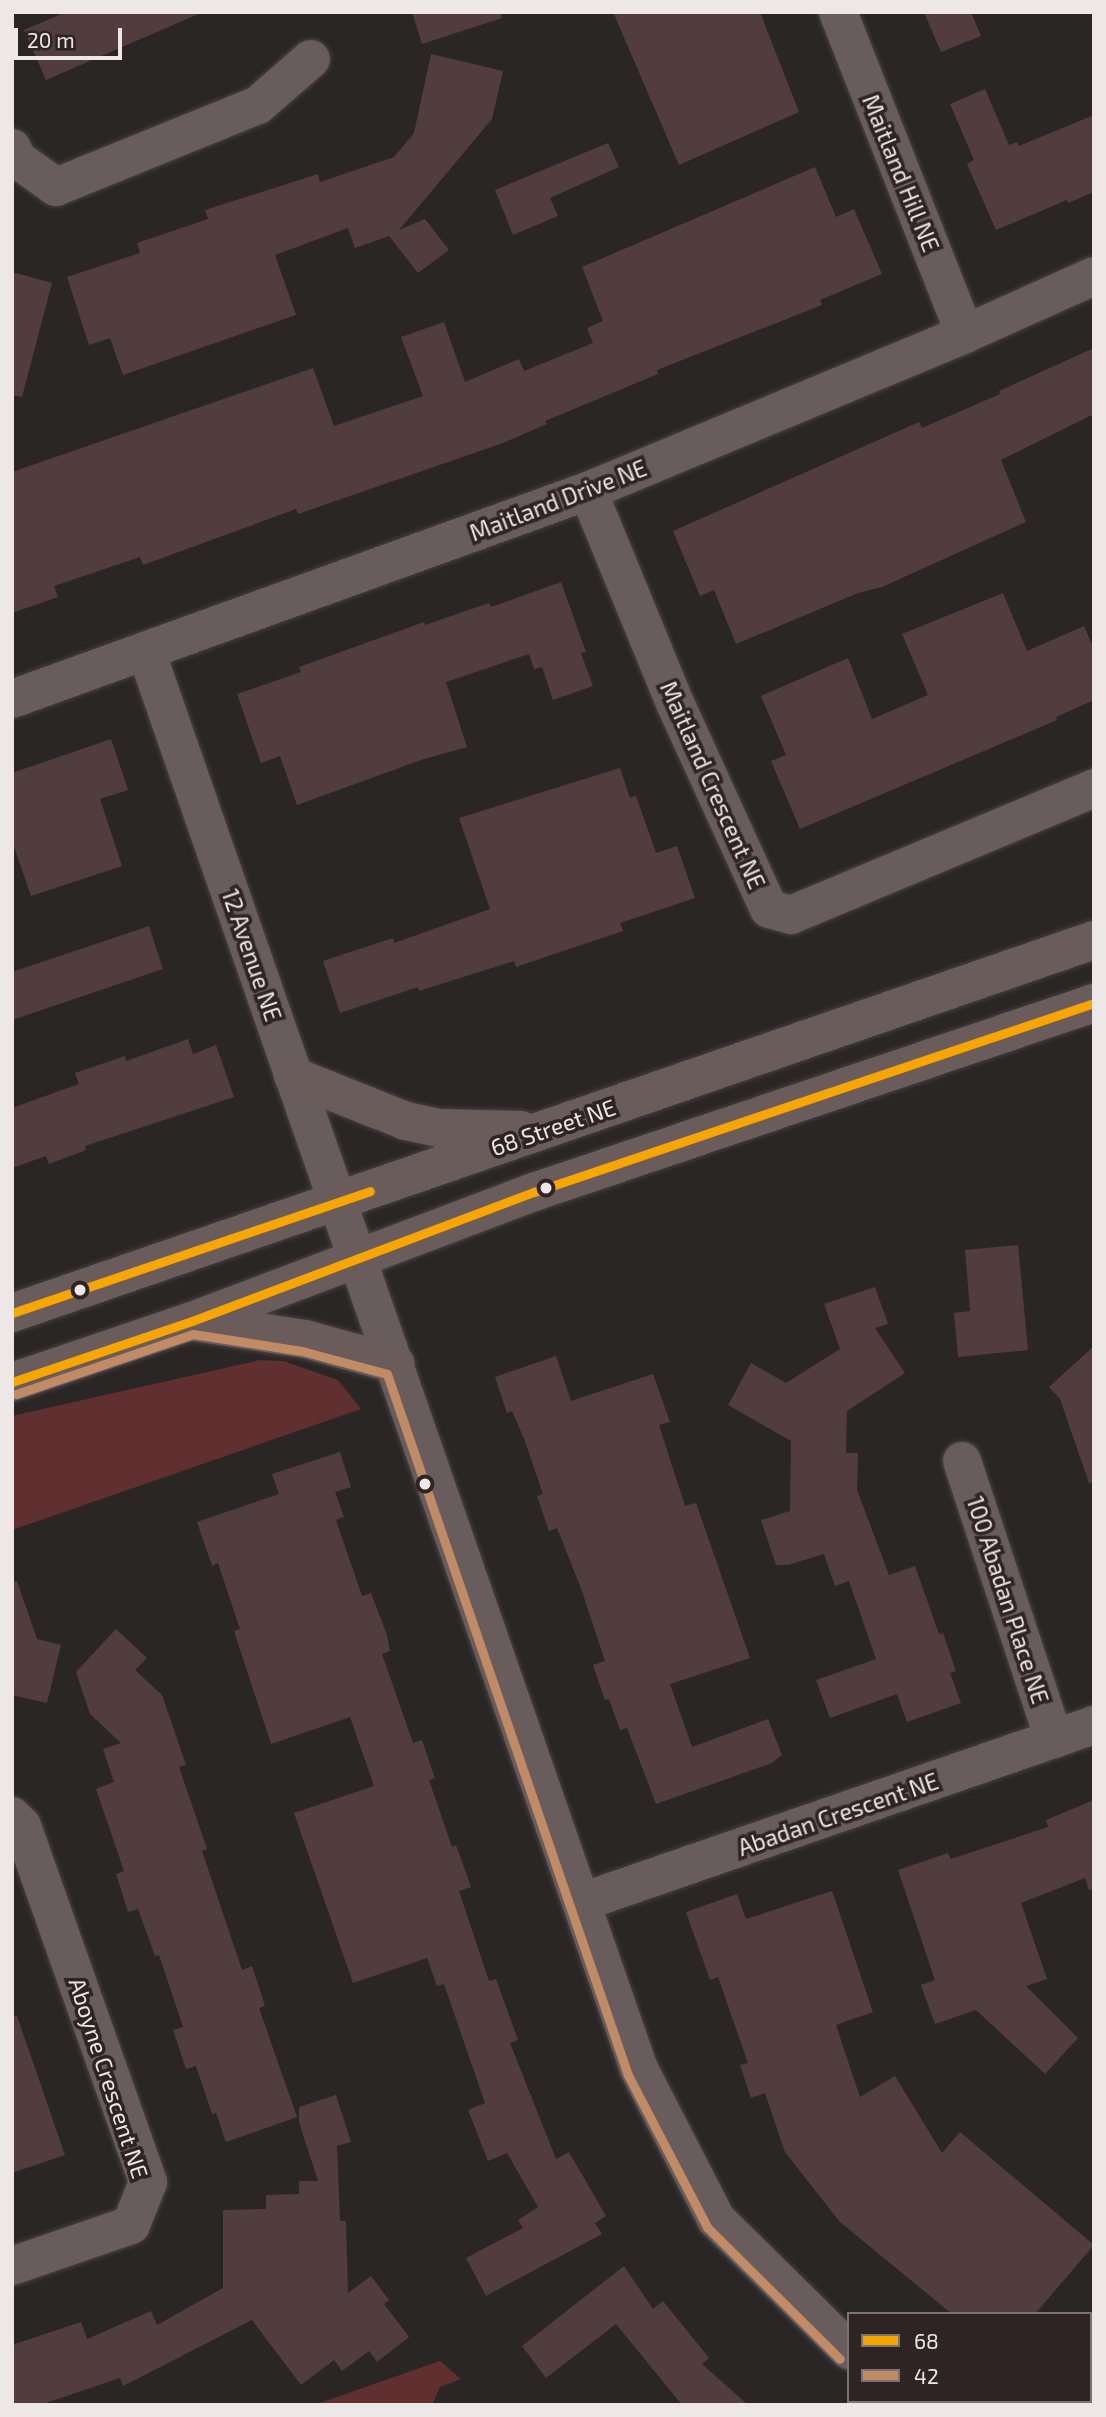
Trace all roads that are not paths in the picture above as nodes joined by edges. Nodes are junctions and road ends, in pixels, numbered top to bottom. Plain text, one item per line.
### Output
1 (838, 12) edge
2 (311, 59) dead end
3 (12, 148) edge
4 (1094, 276) edge
5 (965, 334) junction
6 (588, 491) junction
7 (146, 651) junction
8 (12, 699) edge
9 (1094, 788) edge
10 (1094, 940) edge
11 (1094, 1003) edge
12 (293, 1076) junction
13 (544, 1130) junction
14 (338, 1202) junction
15 (360, 1258) junction
16 (12, 1313) edge
17 (192, 1321) junction
18 (396, 1364) junction
19 (12, 1382) edge
20 (962, 1461) dead end
21 (1094, 1725) edge
22 (1054, 1738) junction
23 (12, 1816) edge
24 (582, 1902) junction
25 (12, 2266) edge
26 (847, 2348) edge

1 - 5 street, Maitland Hill NE
2 - 3 street
4 - 5 street, Maitland Drive NE
5 - 6 street, Maitland Drive NE
6 - 7 street, Maitland Drive NE
6 - 9 street, Maitland Crescent NE
7 - 8 street, Maitland Drive NE
7 - 12 street, 12 Avenue NE
10 - 13 main road, 68 Street NE
11 - 15 main road
12 - 13 main road
12 - 14 street, 12 Avenue NE
13 - 14 main road, 68 Street NE
14 - 15 street, 12 Avenue NE
14 - 16 main road, 68 Street NE
15 - 17 main road
15 - 18 street, 12 Avenue NE
17 - 18 main road
17 - 19 main road
18 - 24 street, 12 Avenue NE
20 - 22 street, 100 Abadan Place NE
21 - 22 street, Abadan Crescent NE
22 - 24 street, Abadan Crescent NE
23 - 25 street, Aboyne Crescent NE
24 - 26 street, 12 Avenue NE

